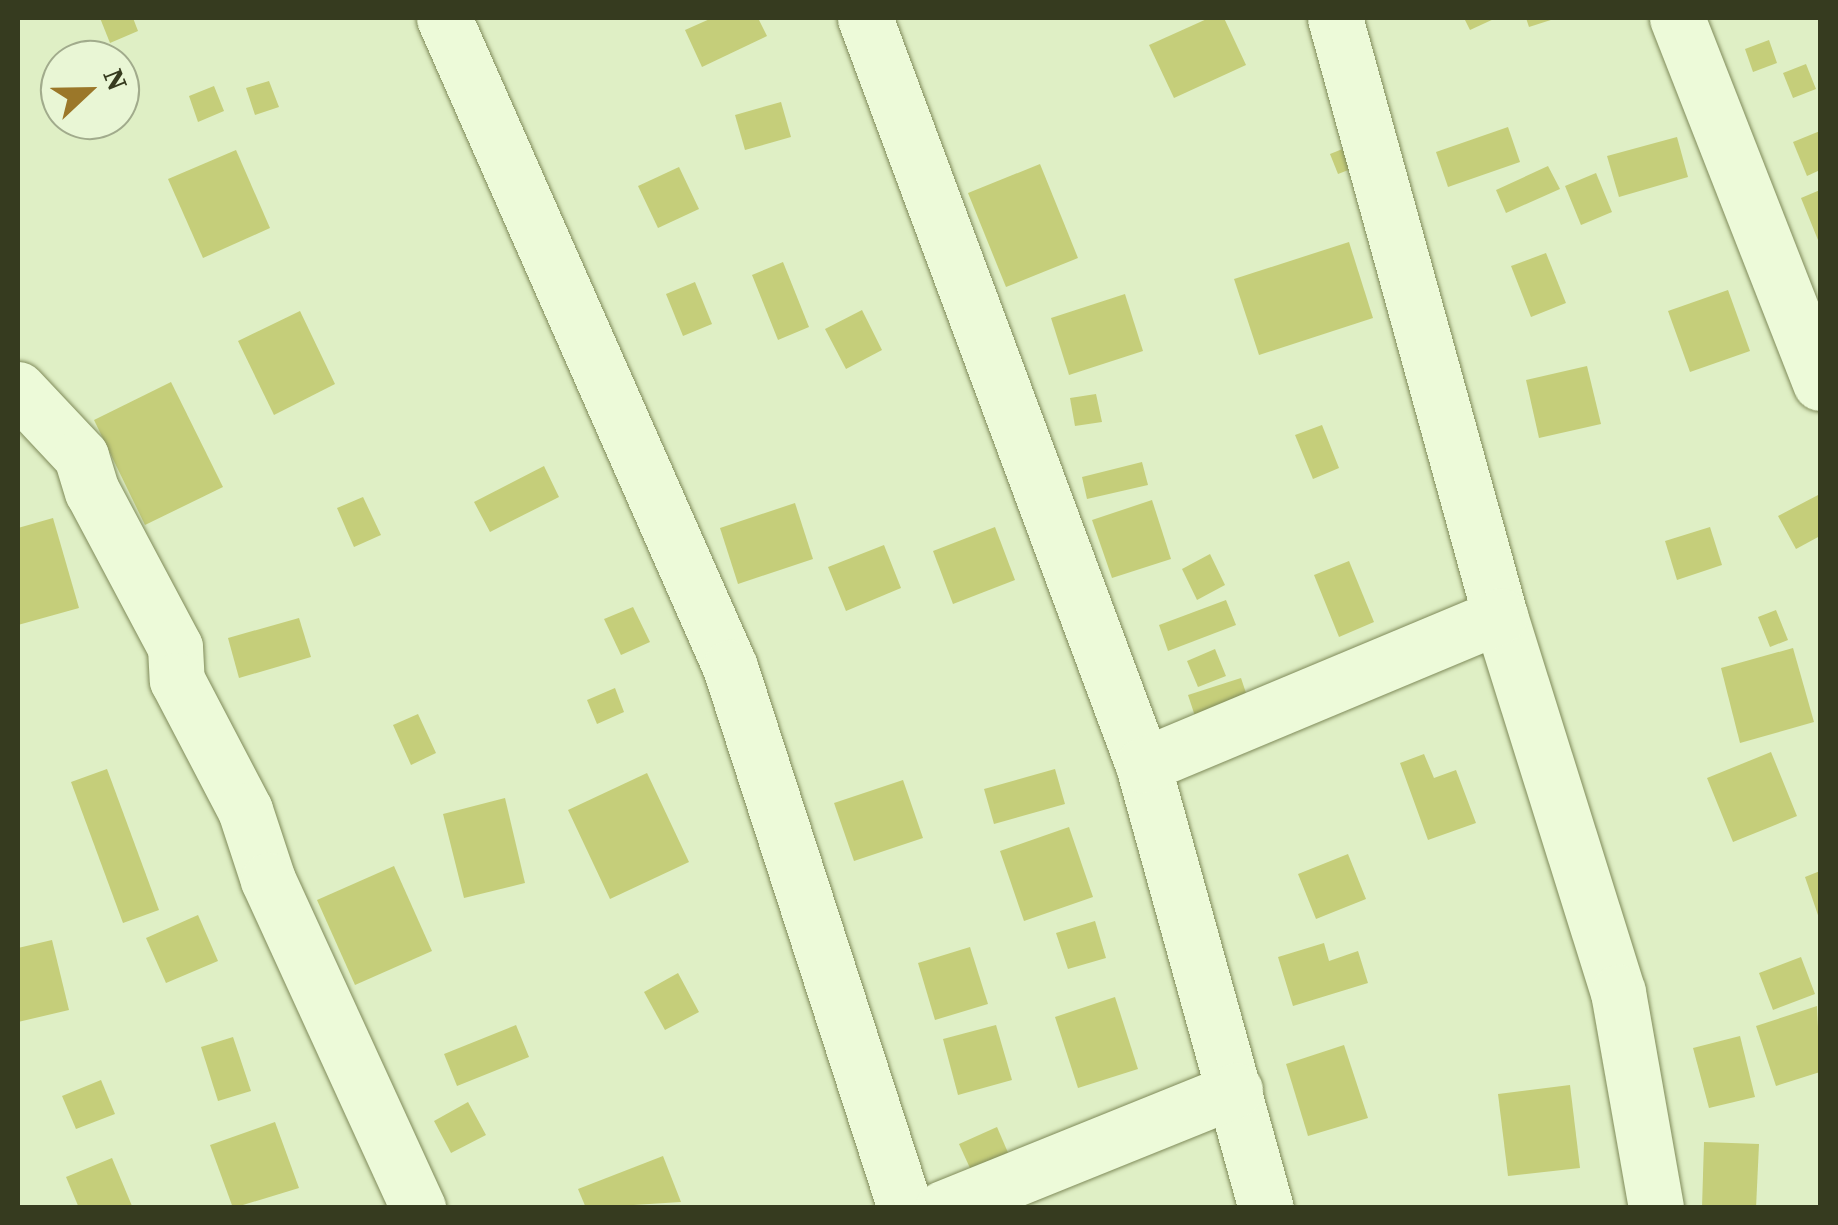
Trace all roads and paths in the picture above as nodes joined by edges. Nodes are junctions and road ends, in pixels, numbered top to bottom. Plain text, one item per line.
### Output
1 (865, 18) edge
2 (1334, 18) edge
3 (1676, 18) edge
4 (454, 23) edge
5 (1820, 383) edge
6 (18, 389) edge
7 (1500, 616) junction
8 (1143, 765) junction
9 (1234, 1090) junction
10 (418, 1208) edge
11 (905, 1208) edge
12 (943, 1208) edge
13 (1266, 1208) edge
14 (1656, 1208) edge

1 - 8 street
2 - 7 street
3 - 5 street
4 - 11 street
6 - 10 street
7 - 8 street
7 - 14 street
8 - 9 street
9 - 12 street
9 - 13 street

